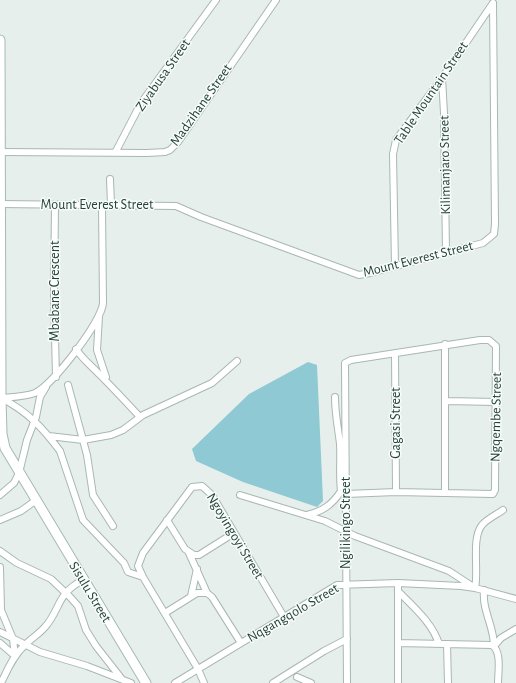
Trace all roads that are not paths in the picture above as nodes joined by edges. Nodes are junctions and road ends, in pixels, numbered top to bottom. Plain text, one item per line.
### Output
1 (216, 0) edge
2 (276, 0) edge
3 (493, 2) edge
4 (0, 40) edge
5 (0, 69) edge
6 (442, 78) junction
7 (0, 152) edge
8 (115, 153) junction
9 (110, 179) dead end
10 (0, 204) edge
11 (55, 205) junction
12 (111, 205) junction
13 (102, 206) junction
14 (446, 252) junction
15 (395, 266) junction
16 (99, 315) junction
17 (445, 344) junction
18 (76, 349) junction
19 (395, 353) junction
20 (238, 361) dead end
21 (345, 363) joint
22 (56, 377) junction
23 (68, 385) dead end
24 (110, 385) junction
25 (47, 386) junction
26 (335, 397) dead end
27 (1, 398) junction
28 (446, 401) junction
29 (496, 402) junction
30 (1, 408) edge
31 (140, 417) junction
32 (34, 422) junction
33 (49, 436) junction
34 (83, 440) junction
35 (19, 473) junction
36 (396, 492) junction
37 (445, 493) junction
38 (346, 494) junction
39 (0, 495) edge
40 (240, 495) dead end
41 (35, 501) junction
42 (503, 510) dead end
43 (306, 515) junction
44 (9, 516) junction
45 (0, 520) edge
46 (167, 520) junction
47 (0, 524) edge
48 (113, 526) dead end
49 (234, 533) junction
50 (346, 533) junction
51 (0, 551) edge
52 (189, 554) junction
53 (0, 567) edge
54 (197, 569) junction
55 (143, 577) junction
56 (83, 580) junction
57 (346, 583) junction
58 (398, 583) junction
59 (475, 588) junction
60 (484, 590) junction
61 (398, 591) junction
62 (66, 593) junction
63 (207, 593) junction
64 (191, 596) junction
65 (516, 599) edge
66 (165, 613) junction
67 (284, 617) junction
68 (516, 629) edge
69 (0, 632) edge
70 (13, 638) junction
71 (347, 639) junction
72 (0, 643) edge
73 (241, 643) junction
74 (398, 643) junction
75 (439, 644) junction
76 (447, 644) junction
77 (25, 645) junction
78 (494, 646) junction
79 (15, 656) junction
80 (198, 669) junction
81 (297, 677) dead end
82 (120, 678) junction
83 (0, 683) edge
84 (131, 683) edge
85 (146, 683) edge
86 (175, 683) edge
87 (204, 683) edge
88 (273, 683) edge
89 (311, 683) edge
90 (347, 683) edge
91 (398, 683) edge
92 (448, 683) edge
93 (498, 683) edge

1 - 8 street, Ziyabusa Street
2 - 8 street, Madzihane Street
3 - 6 street, Table Mountain Street
3 - 14 street, Mount Everest Street
4 - 5 street, Sisulu Street
5 - 7 street, Sisulu Street
6 - 14 street, Kilimanjaro Street
6 - 15 street, Table Mountain Street
7 - 8 street, Madzihane Street
7 - 10 street, Sisulu Street
9 - 12 street
10 - 11 street, Mount Everest Street
10 - 27 street, Sisulu Street
11 - 13 street, Mount Everest Street
11 - 22 street, Mbabane Crescent
12 - 13 street, Mount Everest Street
12 - 15 street, Mount Everest Street
13 - 16 street, Mbabane Crescent
14 - 15 street, Mount Everest Street
16 - 18 street, Mbabane Crescent
16 - 24 street
17 - 19 street, Ngqembe Street
17 - 28 street
17 - 29 street, Ngqembe Street
18 - 22 street, Mbabane Crescent
18 - 24 street
19 - 21 street, Ngqembe Street
19 - 36 street, Gagasi Street
20 - 31 street
21 - 38 street, Ngilikingo Street
22 - 25 street, Mbabane Crescent
23 - 34 street
24 - 31 street
25 - 27 street, Mbabane Crescent
25 - 32 street
26 - 43 street
27 - 30 street, Sisulu Street
27 - 32 street
28 - 29 street
28 - 37 street
29 - 37 street, Ngqembe Street
30 - 35 street, Sisulu Street
31 - 34 street
32 - 33 street
32 - 35 street
33 - 34 street
33 - 55 street
34 - 48 street
35 - 39 street
35 - 41 street, Sisulu Street
36 - 37 street, Ngqembe Street
36 - 38 street, Ngqembe Street
38 - 50 street, Ngilikingo Street
40 - 43 street
41 - 44 street
41 - 56 street, Sisulu Street
42 - 59 street
43 - 50 street
44 - 45 street
44 - 47 street
46 - 49 street, Ngoyingoyi Street
46 - 52 street
46 - 55 street, Ngoyingoyi Street
49 - 52 street
49 - 67 street, Ngoyingoyi Street
50 - 57 street, Ngilikingo Street
50 - 59 street
51 - 62 street
52 - 54 street
53 - 70 street
54 - 63 street
54 - 64 street
55 - 66 street, Ngoyingoyi Street
56 - 62 street
56 - 85 street, Sisulu Street
57 - 58 street, Nqgangqolo Street
57 - 67 street, Nqgangqolo Street
57 - 71 street, Ngilikingo Street
58 - 59 street, Nqgangqolo Street
58 - 61 street
59 - 60 street, Nqgangqolo Street
60 - 65 street, Nqgangqolo Street
60 - 78 street
61 - 74 street
61 - 75 street
62 - 77 street
62 - 82 street
63 - 64 street
63 - 73 street
64 - 66 street
66 - 80 street, Ngoyingoyi Street
67 - 73 street, Nqgangqolo Street
68 - 78 street
69 - 70 street
70 - 77 street
70 - 79 street
71 - 88 street
71 - 90 street, Ngilikingo Street
72 - 79 street
73 - 80 street, Nqgangqolo Street
74 - 75 street
74 - 91 street
75 - 76 street
76 - 78 street
76 - 92 street
77 - 79 street
77 - 82 street
78 - 93 street
79 - 83 street
80 - 86 street, Nqgangqolo Street
80 - 87 street, Ngoyingoyi Street
81 - 89 street
82 - 84 street

